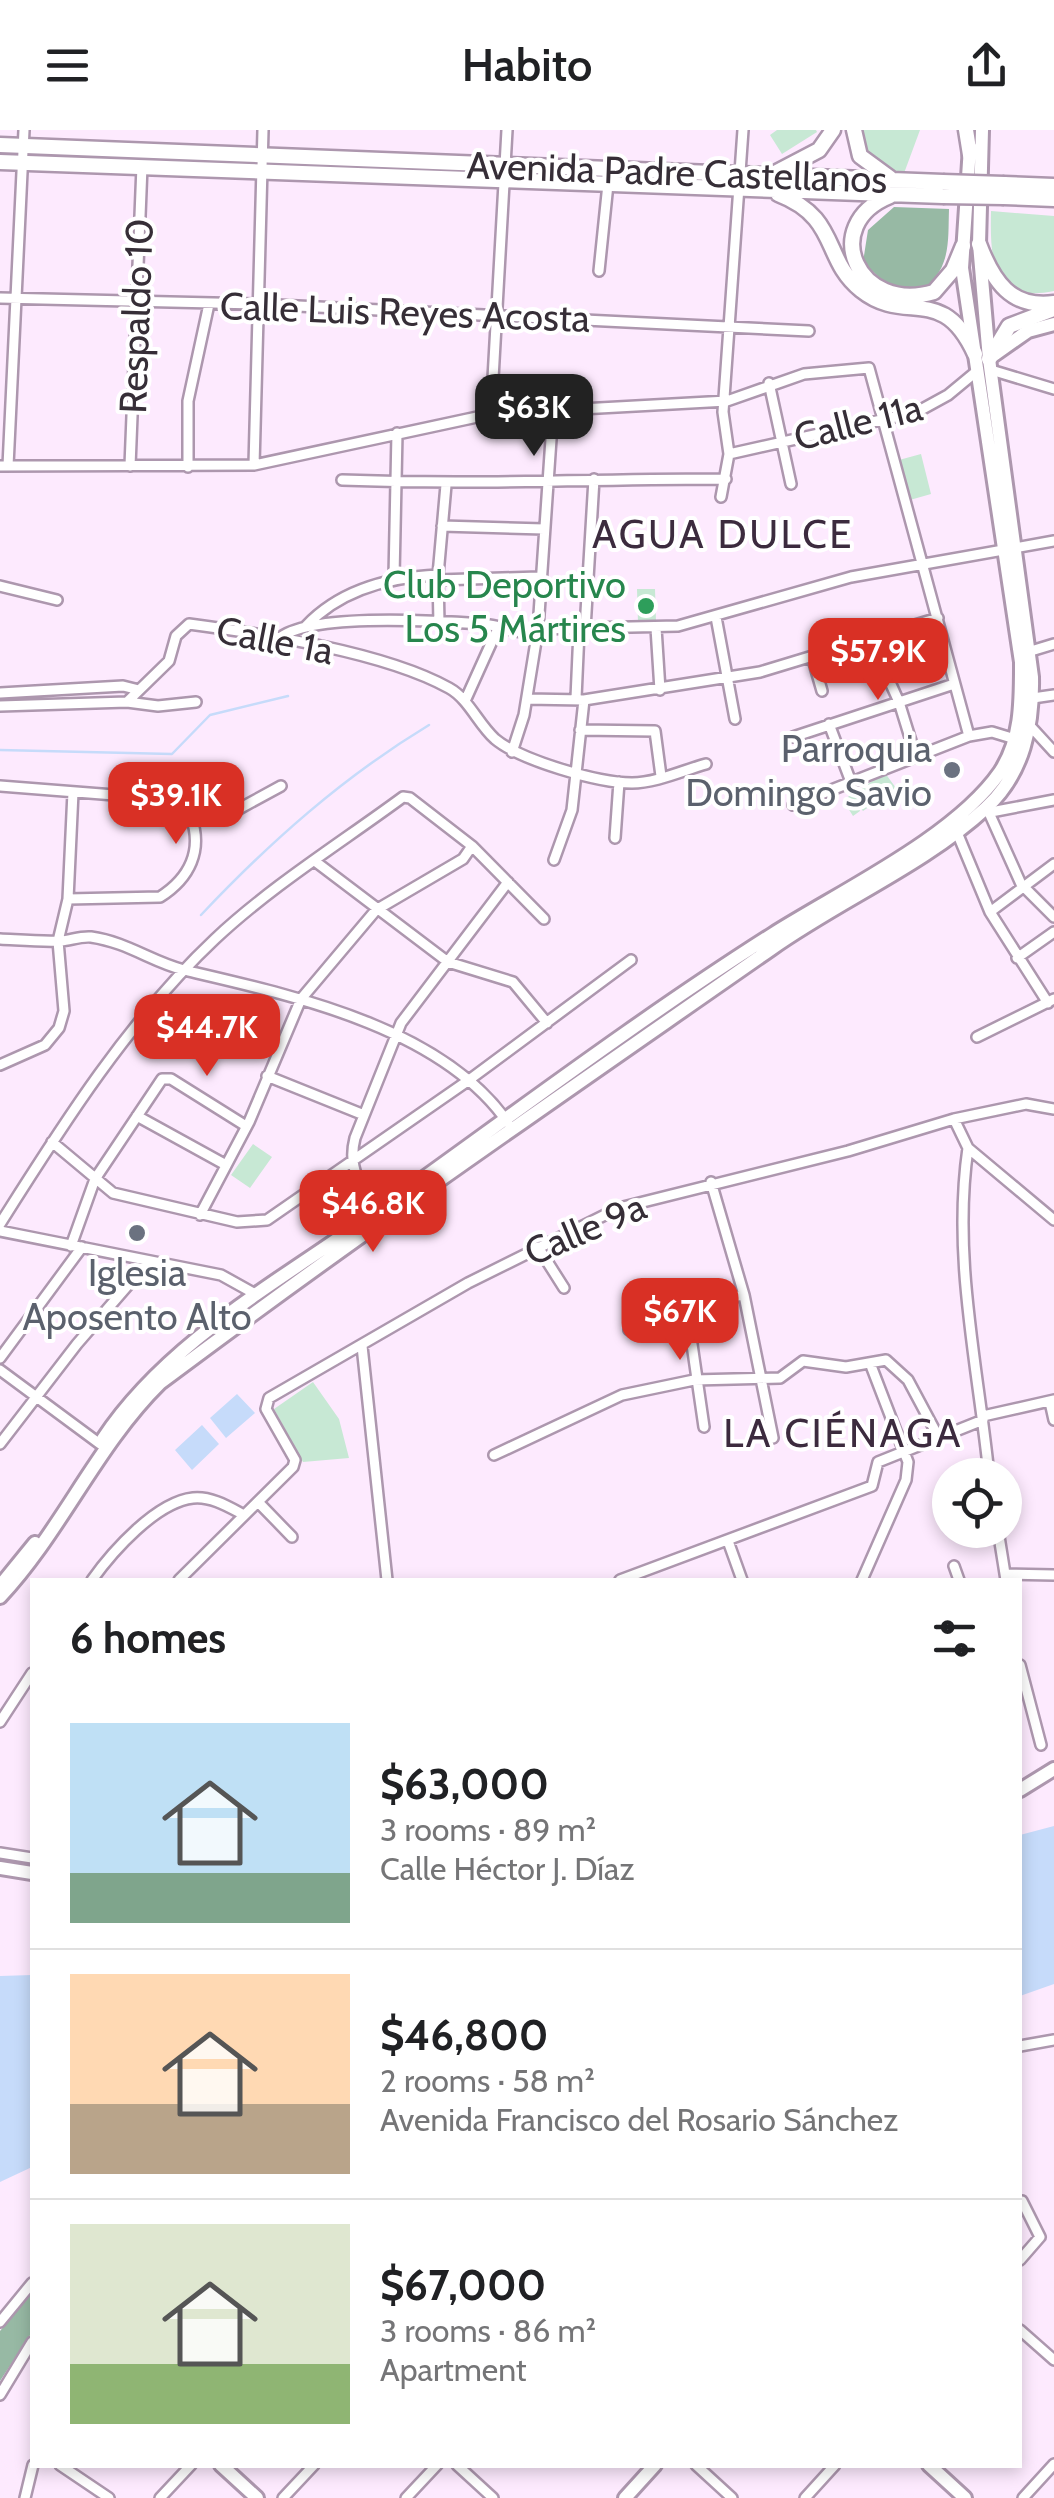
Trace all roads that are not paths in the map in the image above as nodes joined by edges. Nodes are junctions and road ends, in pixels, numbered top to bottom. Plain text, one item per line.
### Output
1 (262, 130) edge
2 (507, 130) edge
3 (743, 130) edge
4 (833, 130) edge
5 (854, 130) edge
6 (968, 130) edge
7 (982, 130) edge
8 (23, 138) edge
9 (0, 145) edge
10 (970, 155) joint
11 (0, 162) edge
12 (21, 162) junction
13 (261, 164) junction
14 (142, 166) junction
15 (740, 172) junction
16 (505, 173) junction
17 (773, 174) junction
18 (608, 184) junction
19 (897, 188) junction
20 (737, 189) junction
21 (768, 190) junction
22 (1053, 193) edge
23 (979, 244) junction
24 (962, 246) junction
25 (599, 271) dead end
26 (0, 298) edge
27 (15, 299) junction
28 (138, 300) junction
29 (209, 304) junction
30 (257, 304) junction
31 (1054, 306) edge
32 (496, 316) junction
33 (1054, 324) edge
34 (731, 326) junction
35 (809, 331) dead end
36 (983, 363) junction
37 (769, 383) junction
38 (1054, 389) edge
39 (727, 401) junction
40 (554, 410) junction
41 (492, 414) junction
42 (886, 418) junction
43 (397, 433) junction
44 (782, 442) junction
45 (728, 454) junction
46 (254, 465) junction
47 (4, 466) edge
48 (130, 466) junction
49 (188, 467) junction
50 (551, 478) junction
51 (726, 479) junction
52 (342, 480) dead end
53 (594, 480) junction
54 (396, 482) junction
55 (791, 484) dead end
56 (446, 485) junction
57 (722, 497) dead end
58 (442, 526) junction
59 (544, 529) junction
60 (1054, 540) edge
61 (1011, 551) junction
62 (925, 562) junction
63 (394, 576) junction
64 (539, 576) junction
65 (438, 578) junction
66 (0, 586) edge
67 (56, 600) dead end
68 (716, 617) junction
69 (938, 618) junction
70 (439, 624) junction
71 (306, 626) junction
72 (498, 628) junction
73 (656, 628) junction
74 (582, 630) junction
75 (538, 632) junction
76 (281, 636) junction
77 (870, 638) junction
78 (1054, 644) edge
79 (1031, 651) junction
80 (812, 656) junction
81 (728, 676) junction
82 (954, 684) junction
83 (139, 690) junction
84 (660, 690) junction
85 (822, 691) dead end
86 (0, 693) edge
87 (1054, 695) edge
88 (1032, 698) junction
89 (527, 699) junction
90 (580, 699) junction
91 (465, 701) junction
92 (126, 702) junction
93 (196, 702) dead end
94 (899, 702) junction
95 (0, 706) edge
96 (734, 720) dead end
97 (829, 724) junction
98 (1032, 728) junction
99 (580, 730) junction
100 (969, 736) junction
101 (792, 737) dead end
102 (1014, 739) junction
103 (512, 752) junction
104 (1054, 752) edge
105 (916, 757) junction
106 (706, 764) dead end
107 (576, 770) junction
108 (662, 776) junction
109 (619, 782) junction
110 (851, 782) junction
111 (0, 786) edge
112 (280, 786) dead end
113 (73, 792) junction
114 (1054, 800) edge
115 (793, 805) dead end
116 (985, 806) junction
117 (190, 816) junction
118 (956, 830) junction
119 (615, 838) dead end
120 (472, 846) junction
121 (554, 860) dead end
122 (316, 862) junction
123 (1054, 864) edge
124 (508, 882) junction
125 (1022, 884) junction
126 (841, 898) junction
127 (68, 900) junction
128 (376, 910) junction
129 (990, 912) junction
130 (1054, 917) edge
131 (544, 919) dead end
132 (1054, 932) edge
133 (0, 939) edge
134 (58, 941) junction
135 (1017, 958) junction
136 (631, 960) dead end
137 (448, 962) junction
138 (184, 970) junction
139 (300, 999) junction
140 (1051, 1001) edge
141 (547, 1023) junction
142 (395, 1034) junction
143 (978, 1037) dead end
144 (0, 1050) edge
145 (2, 1064) edge
146 (267, 1076) junction
147 (469, 1080) junction
148 (1054, 1109) edge
149 (364, 1115) junction
150 (137, 1116) junction
151 (954, 1119) junction
152 (246, 1126) junction
153 (509, 1126) junction
154 (52, 1142) junction
155 (968, 1148) junction
156 (352, 1160) junction
157 (226, 1164) junction
158 (95, 1179) junction
159 (711, 1182) junction
160 (379, 1211) junction
161 (200, 1215) junction
162 (1054, 1220) edge
163 (0, 1227) edge
164 (77, 1246) junction
165 (538, 1247) junction
166 (149, 1261) junction
167 (564, 1288) dead end
168 (744, 1296) junction
169 (262, 1300) junction
170 (686, 1303) junction
171 (629, 1330) dead end
172 (362, 1346) junction
173 (0, 1358) edge
174 (870, 1362) junction
175 (0, 1370) edge
176 (694, 1380) junction
177 (764, 1380) junction
178 (36, 1396) junction
179 (1052, 1401) edge
180 (983, 1418) junction
181 (1054, 1420) edge
182 (704, 1427) dead end
183 (773, 1438) dead end
184 (939, 1438) junction
185 (0, 1444) edge
186 (100, 1444) junction
187 (904, 1452) junction
188 (494, 1456) dead end
189 (987, 1458) edge
190 (258, 1502) junction
191 (244, 1515) junction
192 (292, 1536) dead end
193 (728, 1541) junction
194 (1001, 1548) edge
195 (954, 1566) dead end
196 (1054, 1575) edge
197 (1005, 1577) edge
198 (94, 1578) edge
199 (180, 1578) edge
200 (387, 1578) edge
201 (626, 1578) edge
202 (741, 1578) edge
203 (863, 1578) edge
204 (958, 1578) edge
205 (2, 1580) edge
206 (0, 1598) edge
207 (30, 1677) edge
208 (1022, 1693) edge
209 (0, 1722) edge
210 (1041, 1745) dead end
211 (1054, 1769) edge
212 (1022, 1789) edge
213 (0, 1853) edge
214 (30, 1858) edge
215 (0, 1868) edge
216 (30, 1872) edge
217 (1054, 2040) edge
218 (1022, 2046) edge
219 (1022, 2201) edge
220 (1022, 2258) edge
221 (30, 2285) edge
222 (0, 2322) edge
223 (1022, 2332) edge
224 (30, 2351) edge
225 (1054, 2360) edge
226 (0, 2395) edge
227 (1054, 2464) edge
228 (32, 2468) edge
229 (64, 2468) edge
230 (188, 2468) edge
231 (224, 2468) edge
232 (311, 2468) edge
233 (434, 2468) edge
234 (460, 2468) edge
235 (651, 2468) edge
236 (699, 2468) edge
237 (832, 2468) edge
238 (932, 2468) edge
239 (25, 2498) edge
240 (109, 2498) edge
241 (160, 2498) edge
242 (258, 2498) edge
243 (283, 2498) edge
244 (406, 2498) edge
245 (492, 2498) edge
246 (625, 2498) edge
247 (732, 2498) edge
248 (806, 2498) edge
249 (965, 2498) edge
250 (1023, 2498) edge

1 - 13 street
2 - 16 street
3 - 15 street
4 - 17 main road
5 - 19 main road
6 - 10 main road
7 - 23 main road
8 - 9 main road, Avenida Padre Castellanos
8 - 12 street
8 - 13 main road, Avenida Padre Castellanos
10 - 24 main road
11 - 12 main road, Avenida Padre Castellanos
12 - 14 main road, Avenida Padre Castellanos
12 - 27 street
13 - 14 main road, Avenida Padre Castellanos
13 - 16 main road, Avenida Padre Castellanos
13 - 30 street
14 - 28 street, Respaldo 10
15 - 16 main road, Avenida Padre Castellanos
15 - 17 main road, Avenida Padre Castellanos
15 - 20 street
16 - 18 main road, Avenida Padre Castellanos
16 - 32 street
17 - 19 main road, Avenida Padre Castellanos
18 - 20 main road, Avenida Padre Castellanos
18 - 25 street
19 - 21 main road, Avenida Padre Castellanos
19 - 22 main road, Avenida Padre Castellanos, bridge
19 - 24 main road
20 - 21 main road, Avenida Padre Castellanos
20 - 34 street
21 - 36 main road
23 - 31 main road
23 - 36 main road
24 - 36 main road
26 - 27 street, Calle Luis Reyes Acosta
27 - 28 street, Calle Luis Reyes Acosta
27 - 47 street
28 - 29 street, Calle Luis Reyes Acosta
28 - 48 street, Respaldo 10
29 - 30 street, Calle Luis Reyes Acosta
29 - 49 street
30 - 32 street, Calle Luis Reyes Acosta
30 - 46 street
31 - 36 main road
32 - 34 street, Calle Luis Reyes Acosta
32 - 41 street
33 - 36 main road
34 - 35 street, Calle Luis Reyes Acosta
34 - 39 street
36 - 38 street
36 - 42 street, Calle 11a
36 - 61 main road
37 - 39 street
37 - 42 street
37 - 44 street
39 - 40 street
39 - 45 street
40 - 41 street
40 - 50 street
41 - 43 street
42 - 44 street, Calle 11a
42 - 62 street
43 - 46 street
43 - 54 street
44 - 45 street, Calle 11a
44 - 55 street
45 - 51 street
46 - 49 street
47 - 48 street
48 - 49 street
50 - 53 street
50 - 56 street
50 - 59 street
51 - 53 street
51 - 57 street
52 - 54 street
53 - 74 street
54 - 56 street
54 - 63 street
56 - 58 street
58 - 59 street
58 - 65 street
59 - 64 street
60 - 61 street
61 - 62 street
61 - 79 main road
61 - 102 main road
62 - 68 street
62 - 69 street
63 - 65 street
63 - 71 street
64 - 65 street
64 - 75 street
65 - 70 street
66 - 67 street
68 - 73 street
68 - 81 street
69 - 77 street
69 - 82 street
70 - 71 street
70 - 72 street
71 - 76 street
72 - 75 street
72 - 91 street
73 - 74 street
73 - 84 street
74 - 75 street
74 - 90 street
75 - 89 street
76 - 83 street, Calle 1a
76 - 91 street, Calle 1a
77 - 80 street
77 - 94 street
78 - 79 street
79 - 88 main road
80 - 81 street
80 - 85 street
81 - 84 street
81 - 96 street
82 - 94 street
82 - 100 street
83 - 86 street
83 - 92 street
84 - 90 street
87 - 88 street
88 - 98 main road
89 - 90 street
89 - 103 street
90 - 99 street
91 - 103 street, Calle 1a
92 - 93 street
92 - 95 street
94 - 97 street
94 - 105 street
97 - 101 street
97 - 110 street
98 - 104 street
98 - 116 main road
99 - 107 street
99 - 108 street
100 - 102 street
100 - 105 street
102 - 116 main road
103 - 107 street, Calle 1a
105 - 110 street
106 - 108 street, Calle 1a
107 - 109 street, Calle 1a
107 - 121 street
108 - 109 street, Calle 1a
109 - 119 street
110 - 115 street
111 - 113 street
112 - 117 street
113 - 117 street
113 - 127 street
114 - 116 street
116 - 118 main road
116 - 125 street
116 - 126 main road
117 - 127 street
118 - 126 main road
118 - 129 street
120 - 122 street
120 - 124 street
120 - 128 street
122 - 128 street
122 - 138 street
123 - 125 street
124 - 131 street
124 - 137 street
125 - 129 street
125 - 130 street
126 - 153 main road
127 - 134 street
128 - 137 street
128 - 139 street
129 - 135 street
132 - 135 street
133 - 134 street
134 - 138 street
134 - 145 street
135 - 140 street
136 - 141 street
137 - 141 street
137 - 142 street
138 - 139 street
138 - 154 street
139 - 142 street
139 - 146 street
140 - 143 street
141 - 147 street
142 - 147 street
142 - 149 street
144 - 145 street
146 - 149 street
146 - 152 street
147 - 153 street
147 - 156 street
148 - 151 street, Calle 9a
149 - 156 street
150 - 152 street
150 - 157 street
150 - 158 street
151 - 155 street
151 - 159 street, Calle 9a
152 - 157 street
153 - 160 main road
153 - 169 main road
154 - 158 street
154 - 163 street
155 - 162 street
155 - 180 street
156 - 160 street
156 - 161 street
157 - 161 street
158 - 161 street
158 - 164 street
159 - 165 street, Calle 9a
159 - 168 street
160 - 169 main road
163 - 164 street
164 - 166 street
164 - 173 street
165 - 167 street
165 - 172 street, Calle 9a
166 - 169 street
166 - 178 street
168 - 170 street
168 - 177 street
169 - 186 main road
169 - 206 main road
170 - 171 street
170 - 176 street
172 - 190 street, Calle 9a
172 - 200 street
174 - 177 street
174 - 184 street
174 - 187 street
175 - 178 street
176 - 177 street
176 - 182 street
176 - 188 street
177 - 183 street
178 - 185 street
178 - 186 street
179 - 180 street
179 - 181 street
180 - 184 street
180 - 189 street
184 - 187 street
186 - 205 main road
187 - 193 street
187 - 203 street
190 - 191 street
190 - 192 street
191 - 198 street
191 - 199 street
193 - 201 street
193 - 202 street
194 - 197 street
195 - 204 street
196 - 197 street
207 - 209 street
208 - 210 street
211 - 212 main road
213 - 214 street
215 - 216 main road
217 - 218 street
219 - 220 street
221 - 222 street
223 - 225 street
224 - 226 street
227 - 250 street
228 - 239 street
229 - 240 street
230 - 241 street
231 - 242 main road
232 - 243 street
233 - 244 street
234 - 245 street
235 - 246 main road
236 - 247 street
237 - 248 street
238 - 249 main road

